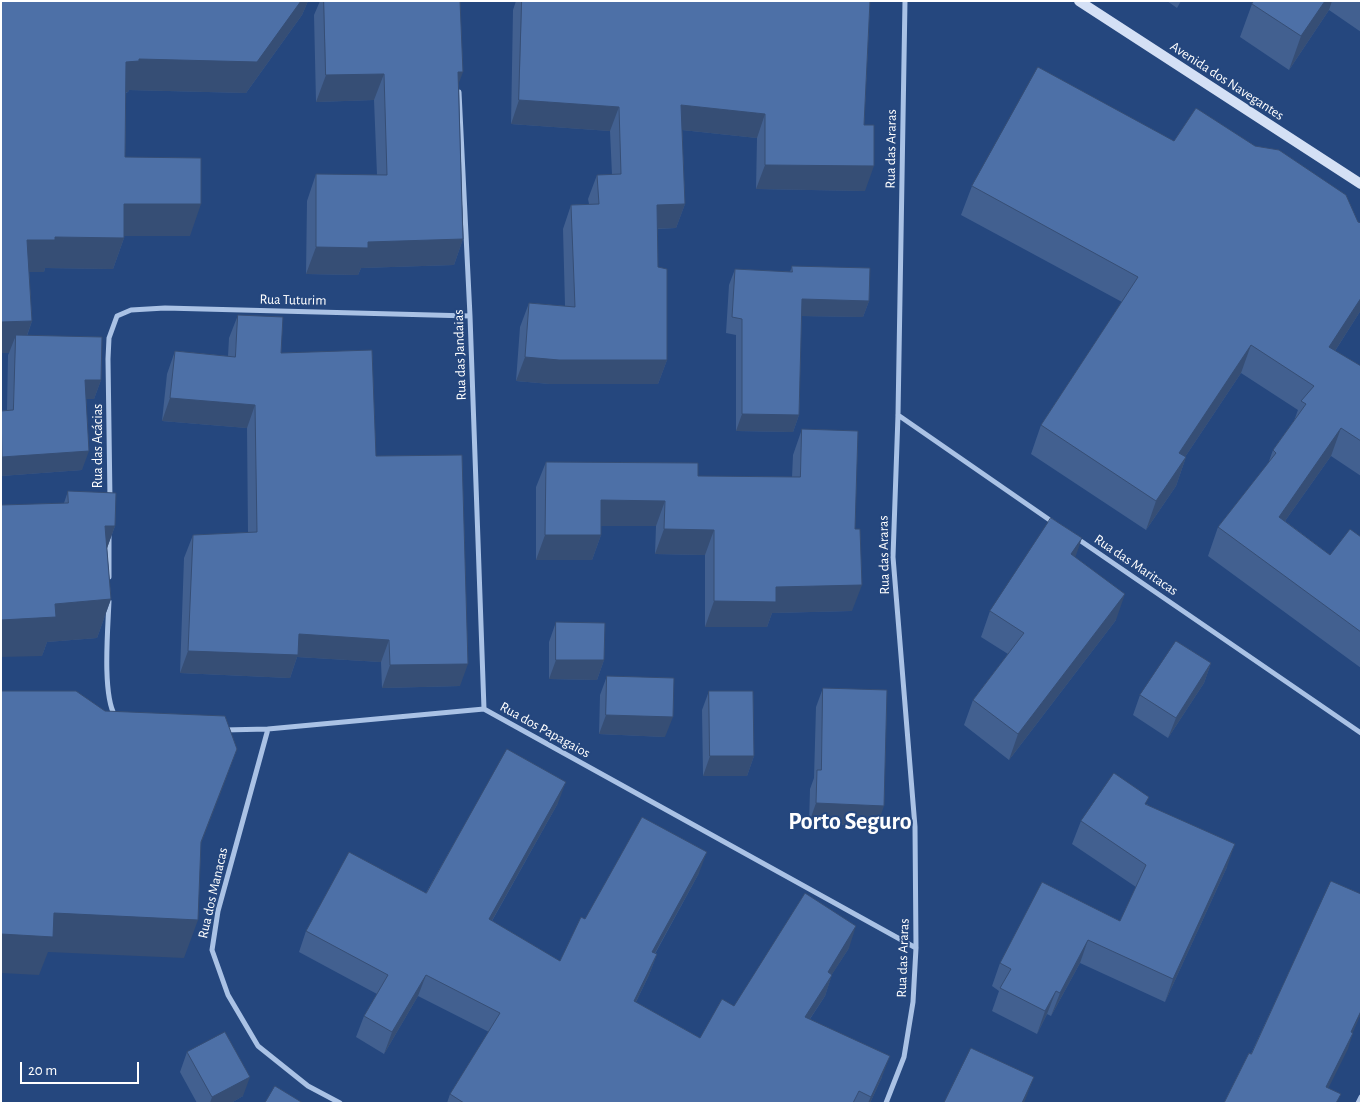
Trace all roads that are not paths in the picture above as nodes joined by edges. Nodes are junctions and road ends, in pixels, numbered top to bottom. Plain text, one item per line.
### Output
1 (906, 1) edge
2 (1079, 1) edge
3 (459, 90) edge
4 (1361, 184) edge
5 (117, 316) joint
6 (470, 316) junction
7 (898, 416) junction
8 (110, 507) edge
9 (109, 527) edge
10 (1060, 527) edge
11 (1068, 533) edge
12 (109, 586) edge
13 (109, 596) edge
14 (484, 708) junction
15 (117, 719) edge
16 (268, 729) junction
17 (219, 730) edge
18 (1361, 733) edge
19 (916, 948) junction
20 (1361, 1097) edge
21 (340, 1103) edge
22 (886, 1103) edge
23 (1358, 1103) edge

1 - 7 street, Rua das Araras
2 - 4 main road, Avenida dos Navegantes
3 - 6 street, Rua das Jandaias
5 - 6 street, Rua Tuturim
5 - 8 street, Rua das Acácias
6 - 14 street, Rua das Jandaias
7 - 10 street
7 - 19 street, Rua das Araras
9 - 12 street
11 - 18 street, Rua das Maritacas
13 - 15 street
14 - 16 street, Rua dos Papagaios
14 - 19 street, Rua dos Papagaios
16 - 17 street, Rua dos Papagaios
16 - 21 street, Rua dos Manacas
19 - 22 street, Rua das Araras
20 - 23 street

